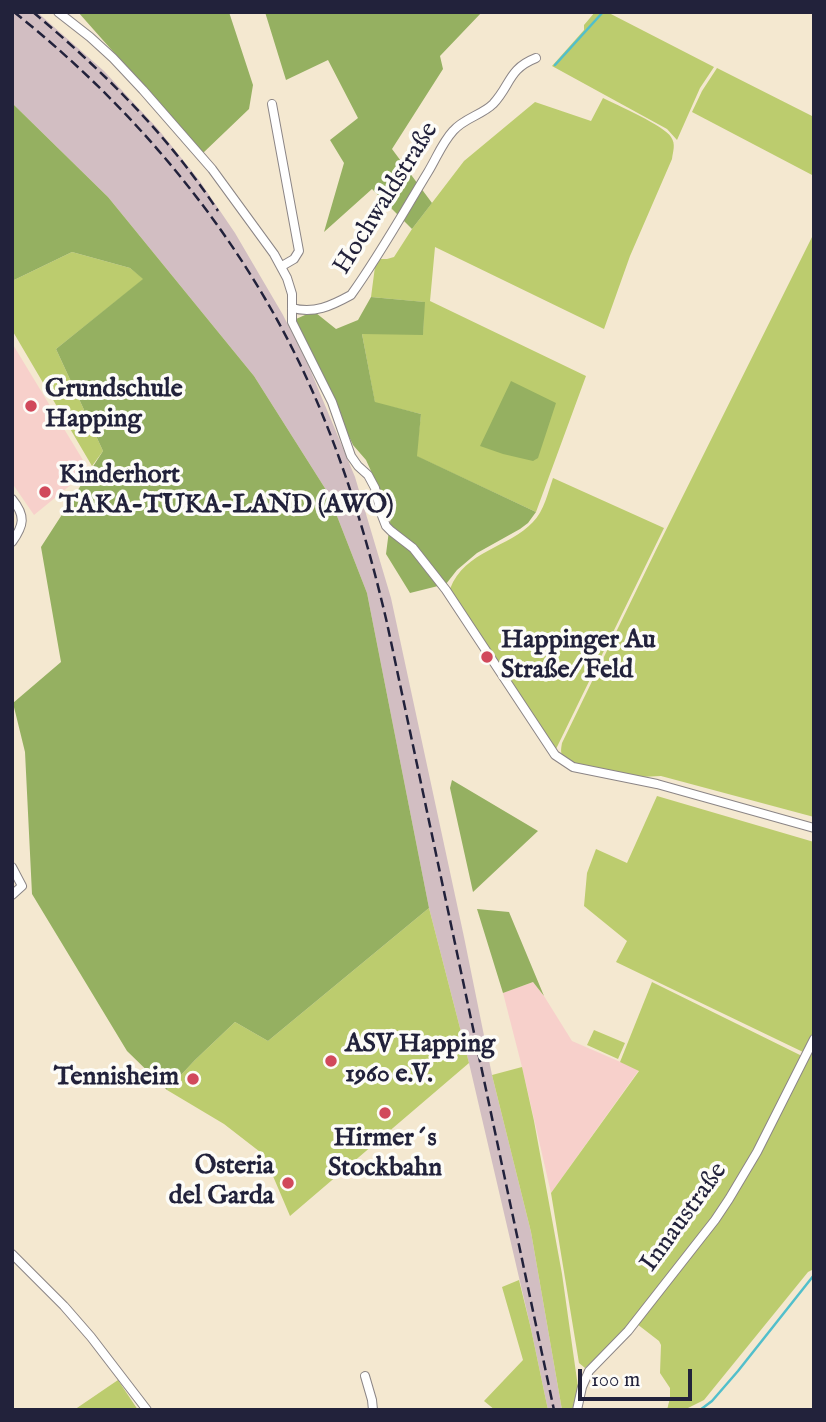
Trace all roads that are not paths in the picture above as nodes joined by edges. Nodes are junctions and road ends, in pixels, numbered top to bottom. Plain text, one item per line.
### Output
1 (58, 12) edge
2 (536, 58) dead end
3 (272, 104) dead end
4 (282, 266) junction
5 (292, 307) junction
6 (12, 499) edge
7 (12, 542) edge
8 (814, 828) edge
9 (12, 867) edge
10 (12, 895) edge
11 (814, 1039) edge
12 (12, 1254) edge
13 (365, 1376) dead end
14 (147, 1410) edge
15 (373, 1410) edge
16 (577, 1410) edge

1 - 4 street
2 - 5 street, Hochwaldstraße
3 - 4 street
4 - 5 street
5 - 8 street
6 - 7 street
9 - 10 street
11 - 16 street, Innaustraße
12 - 14 street
13 - 15 street

